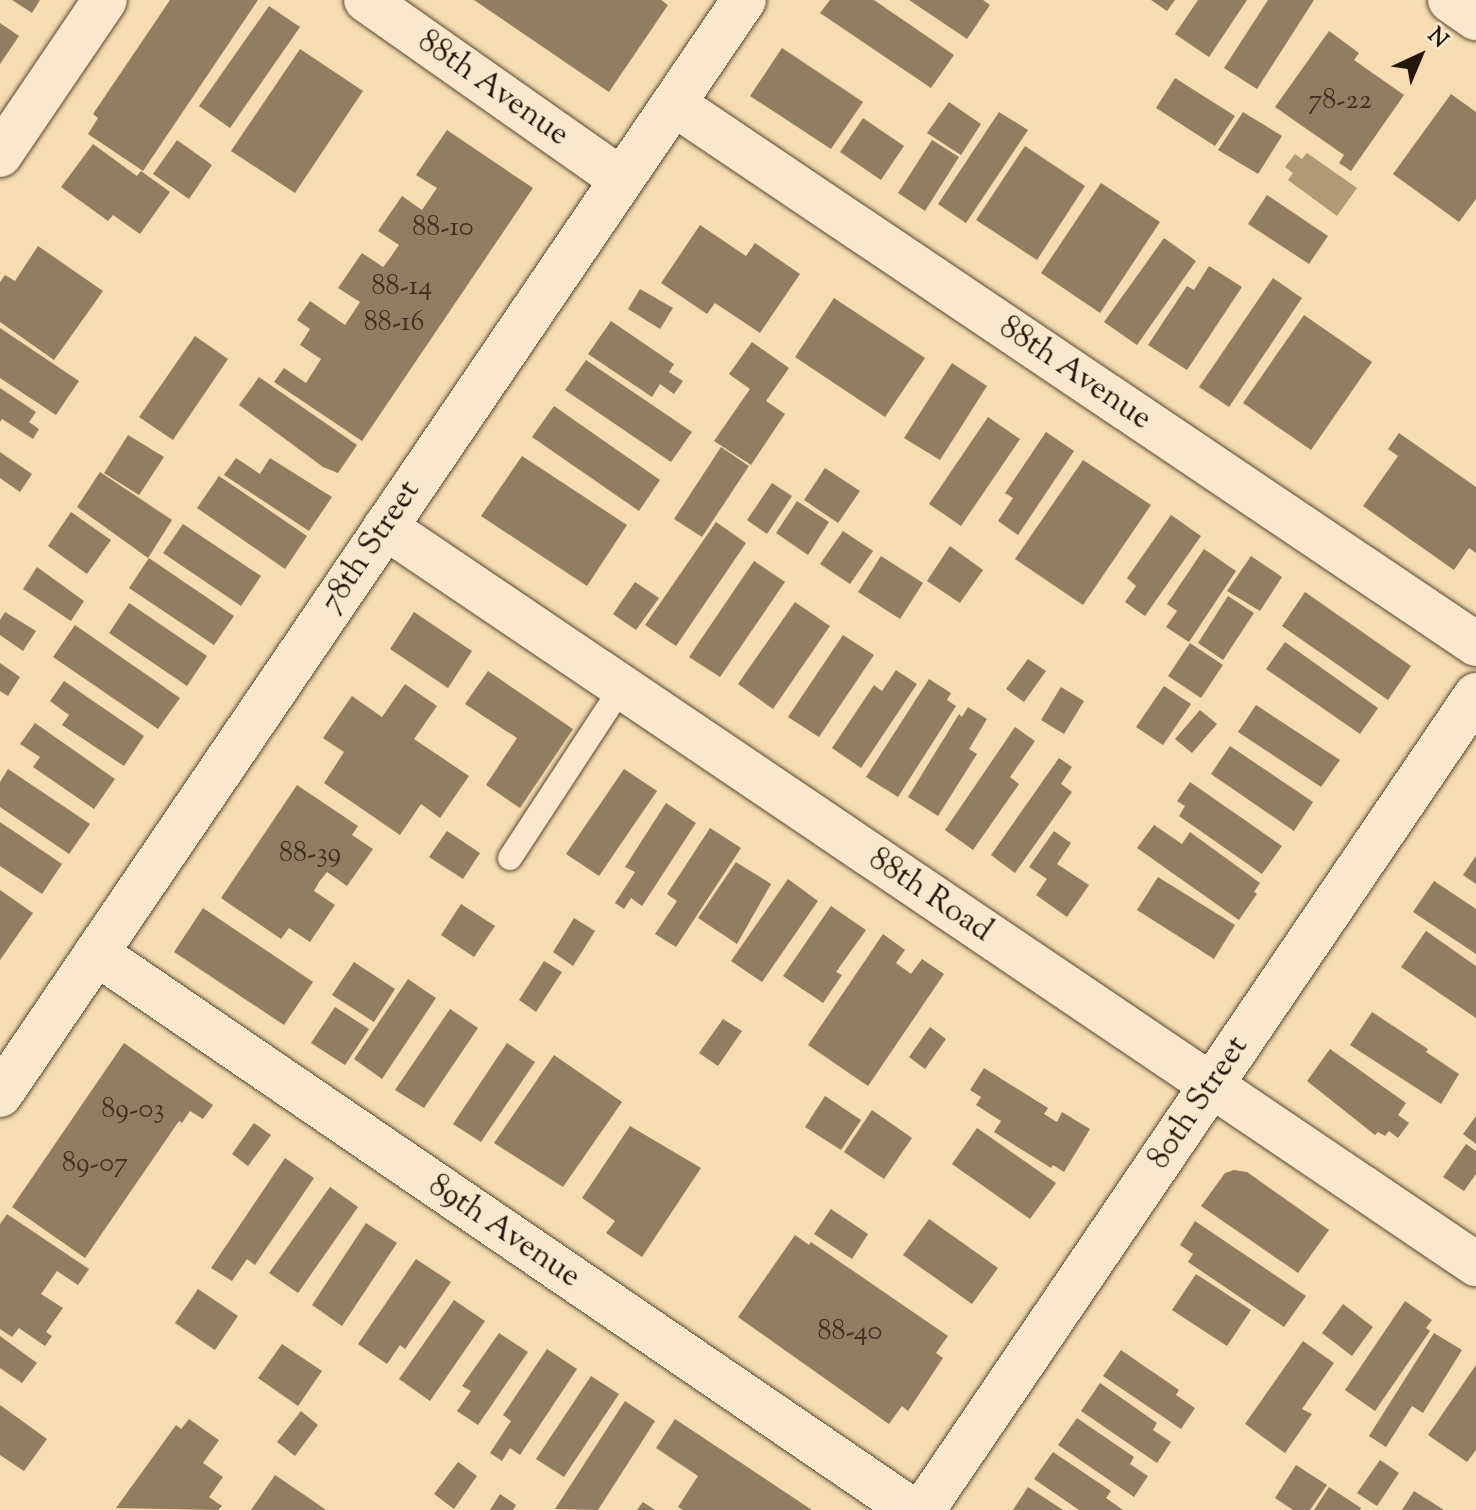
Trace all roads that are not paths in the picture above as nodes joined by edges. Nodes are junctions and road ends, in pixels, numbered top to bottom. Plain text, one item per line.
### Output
1 (105, 0) edge
2 (366, 0) edge
3 (744, 0) edge
4 (1450, 0) edge
5 (1476, 18) edge
6 (674, 104) junction
7 (0, 155) edge
8 (621, 179) junction
9 (385, 527) junction
10 (1476, 644) edge
11 (622, 687) junction
12 (1476, 695) edge
13 (510, 858) dead end
14 (96, 953) junction
15 (1210, 1086) junction
16 (0, 1095) edge
17 (1476, 1264) edge
18 (912, 1510) edge
19 (923, 1510) edge

1 - 7 street
2 - 8 street, 88th Avenue
3 - 6 street, 78th Street
4 - 5 street
6 - 8 street, 78th Street
6 - 10 street, 88th Avenue
8 - 9 street, 78th Street
9 - 11 street, 88th Road
9 - 14 street, 78th Street
11 - 13 lane
11 - 15 street, 88th Road
12 - 15 street, 80th Street
14 - 16 street, 78th Street
14 - 18 street, 89th Avenue
15 - 17 street, 88th Road
15 - 19 street, 80th Street

